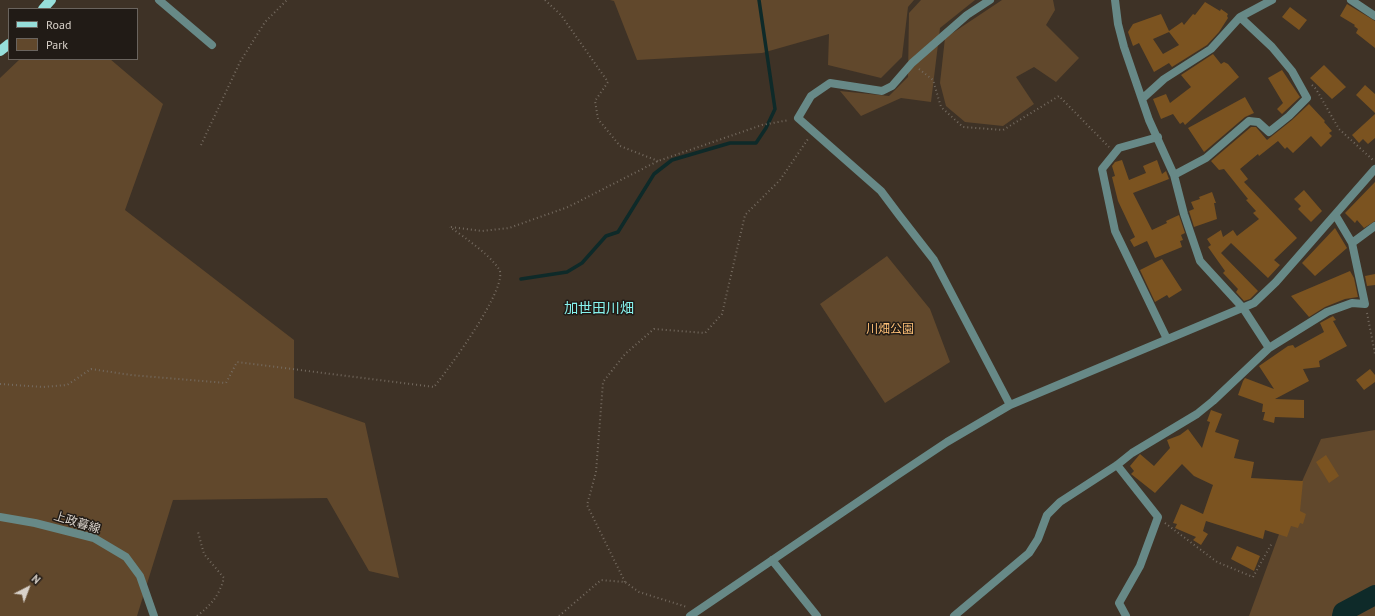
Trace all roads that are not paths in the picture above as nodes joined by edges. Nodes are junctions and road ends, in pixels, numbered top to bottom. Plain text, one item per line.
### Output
1 (51, 0) edge
2 (159, 0) edge
3 (990, 0) edge
4 (1115, 0) edge
5 (1272, 0) edge
6 (1351, 0) edge
7 (44, 8) edge
8 (1375, 16) edge
9 (1240, 17) junction
10 (8, 45) edge
11 (212, 45) dead end
12 (0, 51) edge
13 (1142, 99) junction
14 (1158, 138) junction
15 (1375, 169) edge
16 (1174, 175) junction
17 (1336, 216) junction
18 (1375, 226) edge
19 (1352, 243) junction
20 (1242, 308) junction
21 (1167, 339) junction
22 (1269, 348) junction
23 (1010, 406) junction
24 (1117, 465) junction
25 (0, 517) edge
26 (772, 560) junction
27 (154, 616) edge
28 (690, 616) edge
29 (816, 616) edge
30 (954, 616) edge
31 (1126, 616) edge

1 - 7 main road
2 - 11 street
3 - 23 street
4 - 13 street
5 - 9 street
6 - 8 street
9 - 13 street
9 - 16 street
10 - 12 main road
13 - 14 street
14 - 16 street
14 - 21 street
15 - 17 street
16 - 20 street
17 - 19 street
17 - 20 street
18 - 19 street
19 - 22 street
20 - 21 street
20 - 22 street
21 - 23 street
22 - 24 street
23 - 26 street
24 - 30 street
24 - 31 street
25 - 27 street, 上政暮線
26 - 28 street
26 - 29 street

